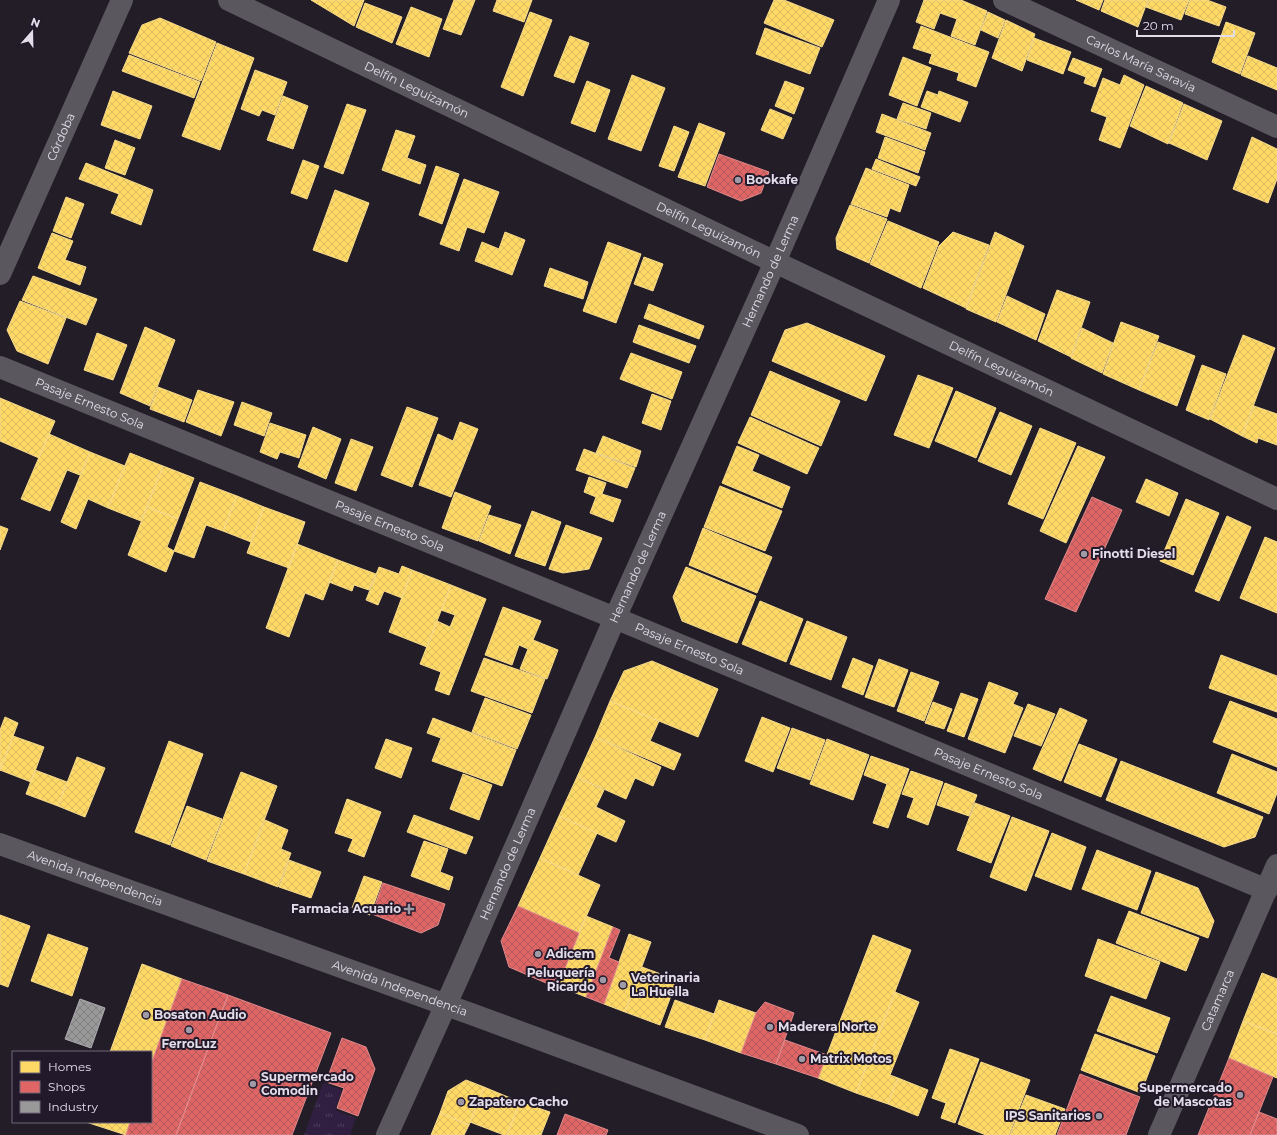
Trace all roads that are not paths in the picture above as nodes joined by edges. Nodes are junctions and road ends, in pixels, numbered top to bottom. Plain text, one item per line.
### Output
1 (122, 0) edge
2 (229, 0) edge
3 (889, 0) edge
4 (1004, 0) edge
5 (1277, 127) edge
6 (775, 262) junction
7 (0, 274) edge
8 (0, 367) edge
9 (1277, 499) edge
10 (615, 618) junction
11 (0, 844) edge
12 (1277, 865) edge
13 (1266, 890) junction
14 (446, 1004) junction
15 (387, 1135) edge
16 (798, 1135) edge
17 (1159, 1135) edge

1 - 7 street, Córdoba
2 - 6 street, Delfín Leguizamón
3 - 6 street, Hernando de Lerma
4 - 5 street, Carlos María Saravia
6 - 9 street, Delfín Leguizamón
6 - 10 street, Hernando de Lerma
8 - 10 street, Pasaje Ernesto Sola
10 - 13 street, Pasaje Ernesto Sola
10 - 14 street, Hernando de Lerma
11 - 14 street, Avenida Independencia
12 - 13 street, Catamarca
13 - 17 street, Catamarca
14 - 15 street, Hernando de Lerma
14 - 16 street, Avenida Independencia

